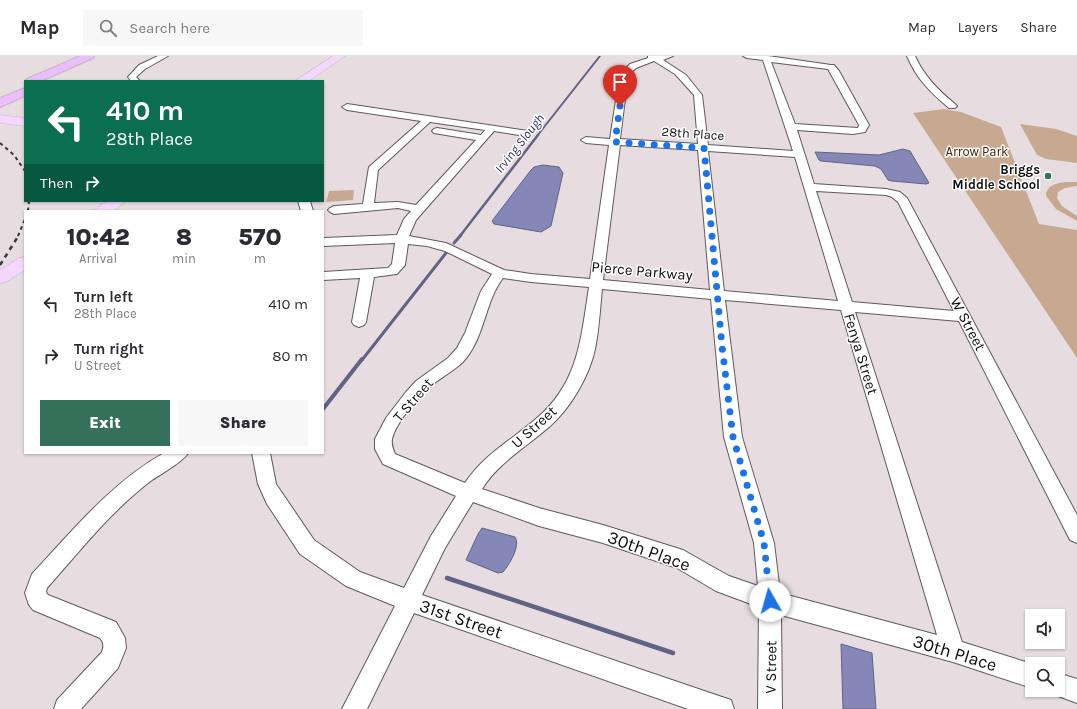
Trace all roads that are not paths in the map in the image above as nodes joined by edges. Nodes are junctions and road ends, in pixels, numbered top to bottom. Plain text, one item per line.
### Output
1 (164, 56) edge
2 (340, 56) edge
3 (747, 56) edge
4 (911, 56) edge
5 (659, 57) edge
6 (94, 58) edge
7 (766, 58) junction
8 (35, 80) edge
9 (52, 80) edge
10 (135, 80) edge
11 (303, 80) edge
12 (24, 84) edge
13 (24, 92) edge
14 (0, 95) edge
15 (0, 103) edge
16 (952, 106) dead end
17 (347, 107) dead end
18 (0, 119) edge
19 (428, 119) junction
20 (24, 122) edge
21 (791, 127) junction
22 (417, 128) junction
23 (492, 128) junction
24 (526, 133) dead end
25 (483, 138) junction
26 (586, 140) dead end
27 (615, 142) junction
28 (704, 148) junction
29 (799, 154) junction
30 (809, 187) junction
31 (116, 202) edge
32 (368, 208) junction
33 (419, 209) junction
34 (104, 210) edge
35 (334, 210) dead end
36 (402, 239) junction
37 (324, 242) edge
38 (24, 263) edge
39 (368, 273) junction
40 (500, 273) junction
41 (324, 276) edge
42 (0, 278) edge
43 (596, 284) junction
44 (717, 296) junction
45 (847, 307) junction
46 (964, 317) junction
47 (359, 322) dead end
48 (176, 454) edge
49 (261, 454) edge
50 (470, 493) junction
51 (1077, 534) edge
52 (409, 601) junction
53 (770, 601) junction
54 (953, 651) junction
55 (1025, 674) edge
56 (1065, 686) edge
57 (1077, 690) edge
58 (66, 709) edge
59 (354, 709) edge
60 (722, 709) edge
61 (770, 709) edge

1 - 10 street
2 - 11 main road
3 - 7 street
4 - 16 street
5 - 27 street, U Street
5 - 28 street, V Street
6 - 8 highway
6 - 9 highway
7 - 21 street, Fenya Street
7 - 21 street
12 - 14 highway
13 - 15 highway
17 - 19 street
18 - 20 main road
19 - 22 street
19 - 23 street
21 - 29 street, Fenya Street
22 - 25 street
22 - 32 street
23 - 24 street
23 - 25 street
25 - 33 street
26 - 27 street, 28th Place
27 - 28 street, 28th Place
27 - 43 street, U Street
28 - 29 street, 28th Place
28 - 44 street, V Street
29 - 30 street, Fenya Street
30 - 45 street, Fenya Street
30 - 46 street, W Street
31 - 34 main road
32 - 33 street
32 - 35 street
33 - 36 street
36 - 37 street, Pierce Parkway
36 - 39 street
36 - 40 street, Pierce Parkway
38 - 42 main road
39 - 41 street
39 - 47 street
40 - 43 street, Pierce Parkway
40 - 50 street, T Street
43 - 44 street, Pierce Parkway
43 - 50 street, U Street
44 - 45 street, Pierce Parkway
44 - 53 street, V Street
45 - 46 street, Pierce Parkway
45 - 54 street, Fenya Street
46 - 51 street, W Street
48 - 58 street
49 - 52 street, 31st Street
50 - 52 street, U Street
50 - 53 street, 30th Place
52 - 59 street, U Street
52 - 60 street, 31st Street
53 - 54 street, 30th Place
53 - 61 street, V Street
54 - 55 street, 30th Place
56 - 57 street

